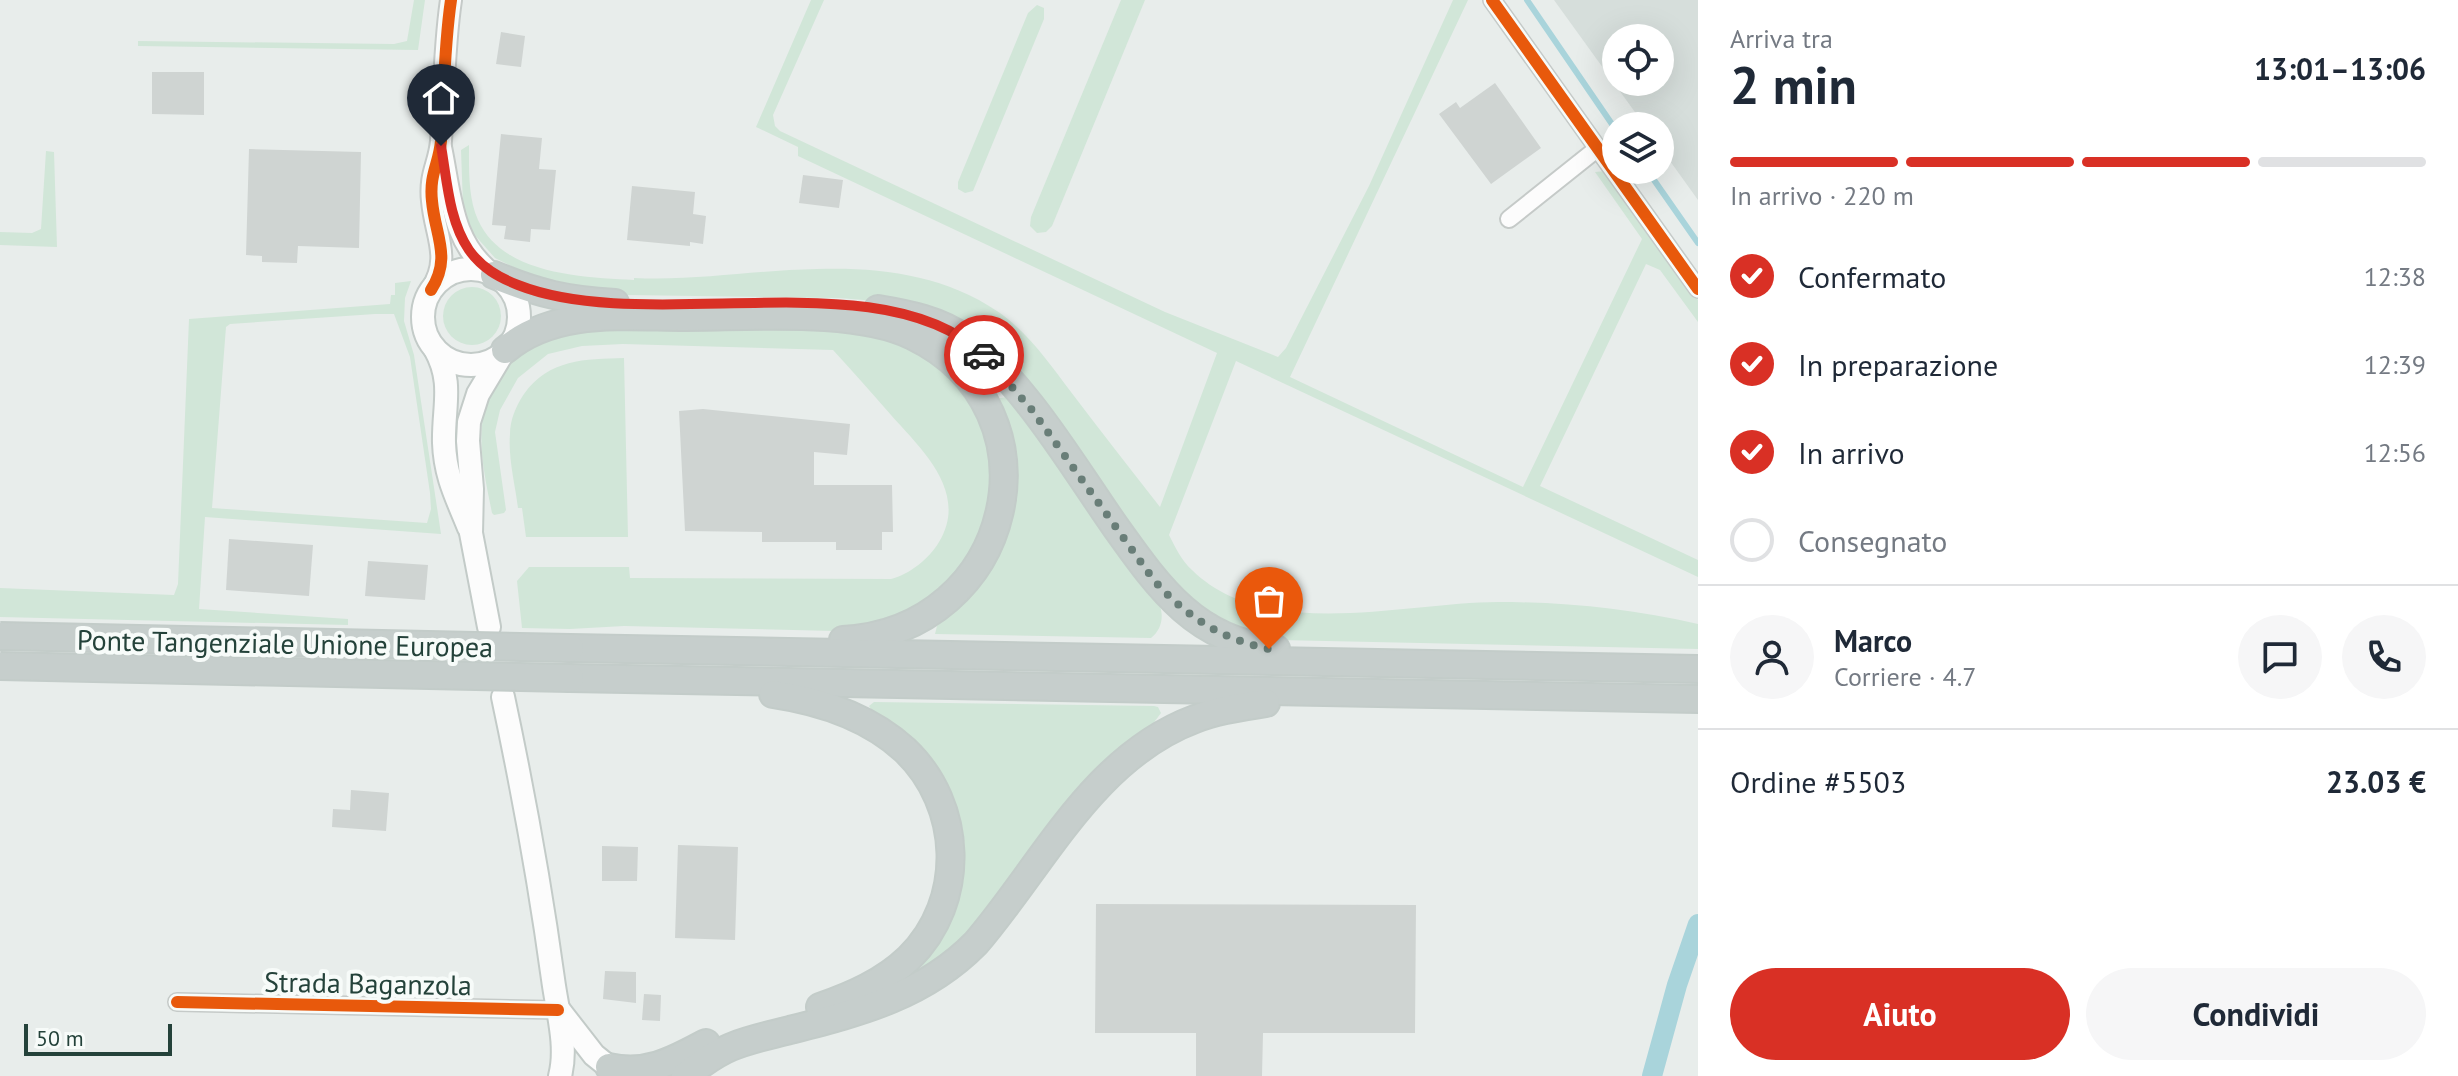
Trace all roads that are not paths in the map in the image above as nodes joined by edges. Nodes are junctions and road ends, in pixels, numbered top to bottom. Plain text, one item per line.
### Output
1 (451, 0) edge
2 (1492, 0) edge
3 (441, 141) junction
4 (1598, 148) junction
5 (1509, 219) dead end
6 (494, 275) junction
7 (1698, 289) edge
8 (431, 290) junction
9 (435, 348) junction
10 (505, 350) junction
11 (471, 533) junction
12 (489, 627) dead end
13 (0, 636) edge
14 (631, 649) junction
15 (1402, 664) junction
16 (0, 666) edge
17 (1688, 669) edge
18 (582, 678) junction
19 (1528, 696) junction
20 (503, 697) dead end
21 (1698, 699) edge
22 (177, 1002) dead end
23 (558, 1010) junction
24 (617, 1072) edge
25 (560, 1076) edge
26 (567, 1076) edge
27 (685, 1076) edge

1 - 3 street
2 - 4 street
3 - 6 street
3 - 8 street
4 - 5 street
4 - 7 street
6 - 8 main road
6 - 10 main road
6 - 15 highway
8 - 9 main road
9 - 10 main road
9 - 11 main road
10 - 11 main road
10 - 14 highway
11 - 12 main road
13 - 14 highway, Ponte Tangenziale Unione Europea, bridge
14 - 15 highway
15 - 17 highway
16 - 18 highway, bridge
18 - 19 highway
18 - 24 highway
19 - 21 highway
19 - 27 highway
20 - 23 main road
22 - 23 street, Strada Baganzola
23 - 24 main road
23 - 25 main road
24 - 26 main road

